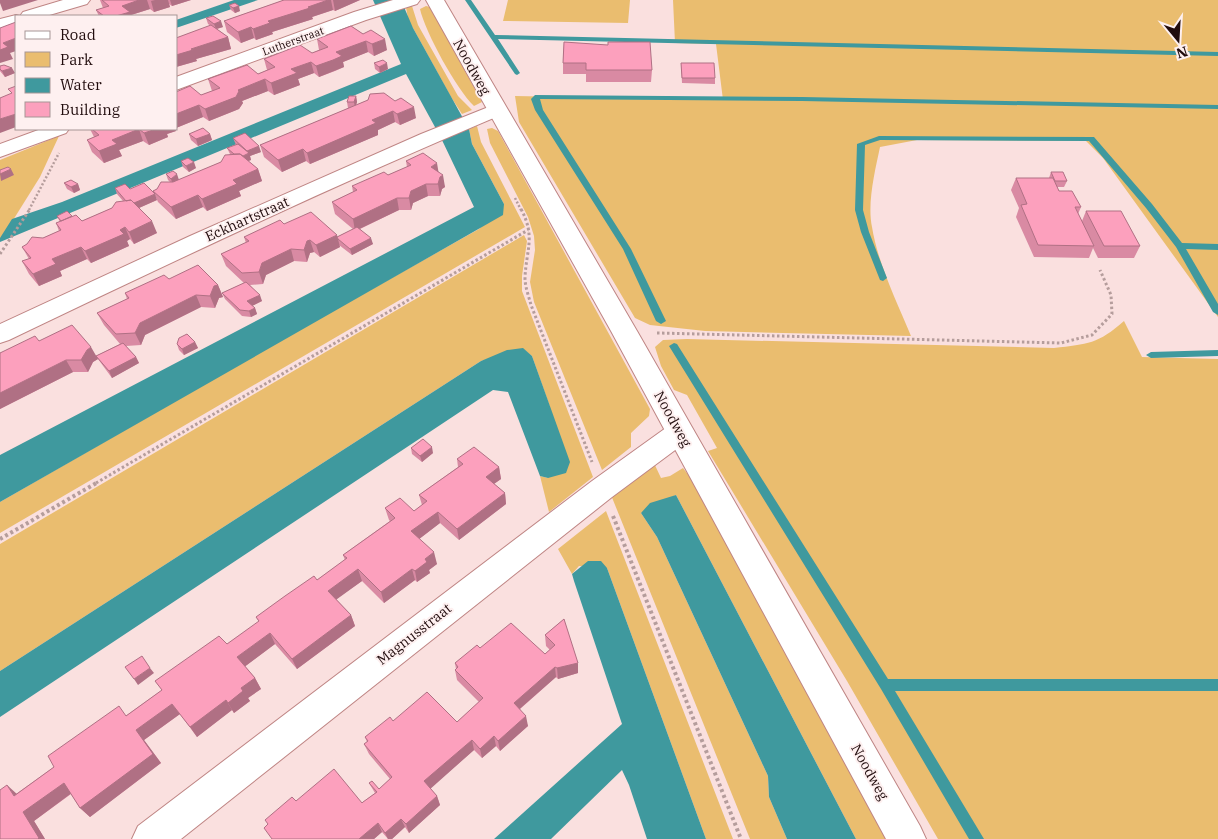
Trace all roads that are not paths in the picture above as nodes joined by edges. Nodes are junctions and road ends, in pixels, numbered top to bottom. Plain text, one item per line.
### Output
1 (81, 0) edge
2 (411, 0) edge
3 (435, 0) edge
4 (32, 15) edge
5 (15, 20) edge
6 (0, 26) edge
7 (178, 83) edge
8 (488, 113) junction
9 (60, 139) edge
10 (0, 151) edge
11 (0, 334) edge
12 (680, 432) junction
13 (169, 833) edge
14 (907, 839) edge

1 - 4 street
2 - 7 street, Lutherstraat
3 - 8 street, Noodweg
5 - 6 street
8 - 11 street, Eckhartstraat
8 - 12 street, Noodweg
9 - 10 street
12 - 13 street, Magnusstraat
12 - 14 street, Noodweg

